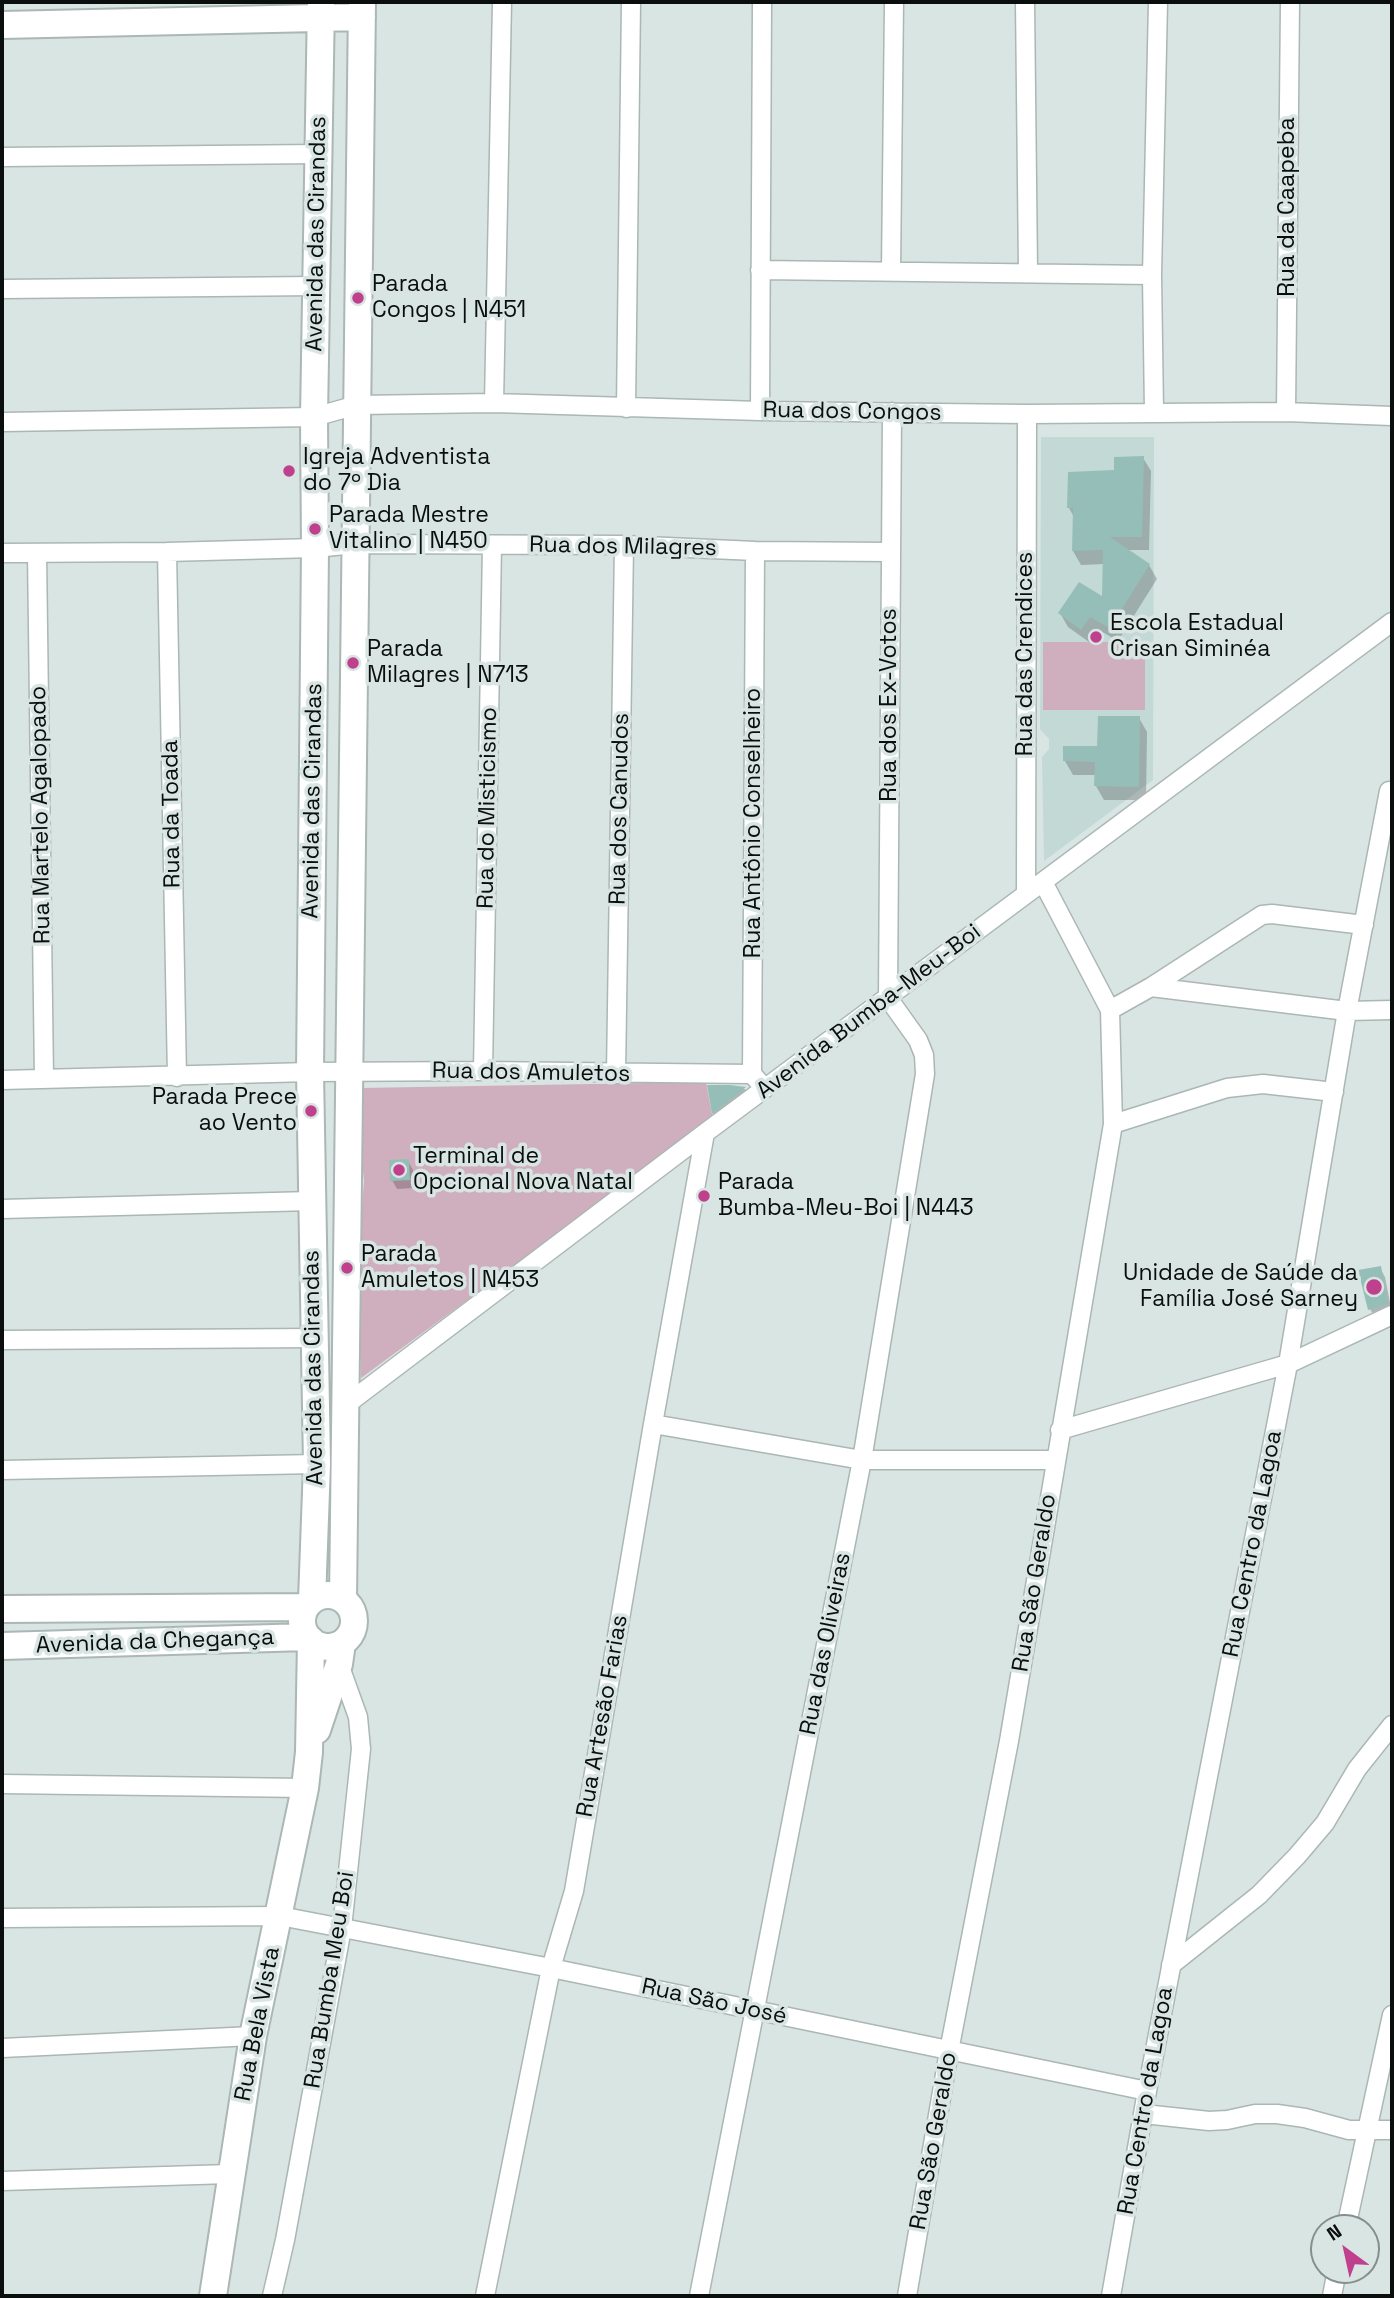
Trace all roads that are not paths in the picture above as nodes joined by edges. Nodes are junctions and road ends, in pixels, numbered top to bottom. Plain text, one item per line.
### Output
1 (502, 2) edge
2 (631, 2) edge
3 (762, 2) edge
4 (894, 2) edge
5 (1025, 2) edge
6 (1158, 2) edge
7 (1290, 2) edge
8 (362, 10) edge
9 (321, 11) edge
10 (2, 25) edge
11 (318, 154) junction
12 (2, 157) edge
13 (760, 270) junction
14 (891, 271) junction
15 (1028, 272) junction
16 (1152, 275) junction
17 (317, 286) junction
18 (2, 289) edge
19 (494, 404) junction
20 (357, 405) junction
21 (626, 408) junction
22 (760, 411) junction
23 (892, 412) junction
24 (1153, 412) junction
25 (1286, 412) junction
26 (1027, 414) junction
27 (1392, 416) edge
28 (314, 417) junction
29 (2, 422) edge
30 (355, 544) junction
31 (492, 545) junction
32 (624, 545) junction
33 (315, 548) junction
34 (755, 551) junction
35 (37, 552) junction
36 (167, 552) junction
37 (891, 552) junction
38 (2, 553) edge
39 (1392, 622) edge
40 (1389, 791) dead end
41 (1389, 815) edge
42 (1043, 882) junction
43 (1026, 894) junction
44 (1364, 925) junction
45 (1151, 987) junction
46 (888, 998) junction
47 (1110, 1010) junction
48 (1392, 1010) edge
49 (1347, 1011) junction
50 (483, 1071) junction
51 (310, 1072) junction
52 (348, 1072) junction
53 (616, 1074) junction
54 (752, 1074) junction
55 (177, 1077) junction
56 (44, 1078) junction
57 (2, 1080) edge
58 (765, 1090) junction
59 (1334, 1092) junction
60 (1112, 1124) junction
61 (705, 1133) junction
62 (312, 1201) junction
63 (2, 1209) edge
64 (1392, 1315) edge
65 (314, 1338) junction
66 (2, 1340) edge
67 (1288, 1364) junction
68 (347, 1404) junction
69 (653, 1424) junction
70 (1060, 1430) junction
71 (862, 1460) junction
72 (1055, 1460) junction
73 (317, 1464) junction
74 (2, 1470) edge
75 (343, 1599) junction
76 (309, 1604) junction
77 (2, 1609) edge
78 (309, 1639) junction
79 (2, 1646) edge
80 (341, 1653) junction
81 (1392, 1725) edge
82 (310, 1752) junction
83 (2, 1784) edge
84 (304, 1788) junction
85 (280, 1916) junction
86 (2, 1918) edge
87 (342, 1928) junction
88 (1171, 1965) junction
89 (551, 1968) junction
90 (756, 2010) junction
91 (1392, 2015) edge
92 (253, 2036) junction
93 (2, 2048) edge
94 (949, 2050) junction
95 (1147, 2091) junction
96 (1144, 2114) junction
97 (1392, 2130) edge
98 (1367, 2131) junction
99 (230, 2174) junction
100 (2, 2181) edge
101 (1349, 2214) edge
102 (213, 2296) edge
103 (272, 2296) edge
104 (485, 2296) edge
105 (699, 2296) edge
106 (907, 2296) edge
107 (1111, 2296) edge

1 - 19 street
2 - 21 street
3 - 13 street
4 - 14 street
5 - 15 street
6 - 16 street
7 - 25 street, Rua da Caapeba
8 - 9 street
8 - 20 street, Avenida das Cirandas
9 - 10 street
9 - 11 street, Avenida das Cirandas
11 - 12 street
11 - 17 street, Avenida das Cirandas
13 - 14 street
13 - 22 street
14 - 15 street
15 - 16 street
16 - 24 street
17 - 18 street
17 - 28 street, Avenida das Cirandas
19 - 20 street, Rua dos Congos
19 - 21 street, Rua dos Congos
20 - 28 street, Rua dos Congos
20 - 30 street, Avenida das Cirandas
21 - 22 street, Rua dos Congos
22 - 23 street, Rua dos Congos
23 - 26 street, Rua dos Congos
23 - 37 street, Rua dos Ex-Votos
24 - 25 street, Rua dos Congos
24 - 26 street, Rua dos Congos
25 - 27 street, Rua dos Congos
26 - 43 street, Rua das Crendices
28 - 29 street, Rua dos Congos
28 - 33 street, Avenida das Cirandas
30 - 31 street, Rua dos Milagres
30 - 33 street, Rua dos Milagres
30 - 52 street, Avenida das Cirandas
31 - 32 street, Rua dos Milagres
31 - 50 street, Rua do Misticismo
32 - 34 street, Rua dos Milagres
32 - 53 street, Rua dos Canudos
33 - 36 street, Rua dos Milagres
33 - 51 street, Avenida das Cirandas
34 - 37 street, Rua dos Milagres
34 - 54 street, Rua Antônio Conselheiro
35 - 36 street, Rua dos Milagres
35 - 38 street, Rua dos Milagres
35 - 56 street, Rua Martelo Agalopado
36 - 55 street, Rua da Toada
37 - 46 street, Rua dos Ex-Votos
39 - 42 street, Avenida Bumba-Meu-Boi
40 - 41 street, Rua Centro da Lagoa
41 - 44 street, Rua Centro da Lagoa
42 - 43 street, Avenida Bumba-Meu-Boi
42 - 47 street, Rua São Geraldo
43 - 46 street, Avenida Bumba-Meu-Boi
44 - 45 street
44 - 49 street, Rua Centro da Lagoa
45 - 47 street
45 - 49 street
46 - 58 street, Avenida Bumba-Meu-Boi
46 - 71 street, Rua das Oliveiras
47 - 60 street, Rua São Geraldo
48 - 49 street
49 - 59 street, Rua Centro da Lagoa
50 - 52 street, Rua dos Amuletos
50 - 53 street, Rua dos Amuletos
51 - 52 street, Rua dos Amuletos
51 - 55 street, Rua dos Amuletos
51 - 62 street, Avenida das Cirandas
52 - 68 street, Avenida das Cirandas
53 - 54 street, Rua dos Amuletos
54 - 58 street
55 - 56 street, Rua dos Amuletos
56 - 57 street, Rua dos Amuletos
58 - 61 street, Avenida Bumba-Meu-Boi
59 - 60 street
59 - 67 street, Rua Centro da Lagoa
60 - 70 street, Rua São Geraldo
61 - 68 street, Avenida Bumba-Meu-Boi
61 - 69 street, Rua Artesão Farias
62 - 63 street
62 - 65 street, Avenida das Cirandas
64 - 67 street
65 - 66 street
65 - 73 street, Avenida das Cirandas
67 - 70 street
67 - 88 street, Rua Centro da Lagoa
68 - 75 street, Avenida das Cirandas
69 - 71 street
69 - 89 street, Rua Artesão Farias
70 - 72 street, Rua São Geraldo
71 - 72 street
71 - 90 street, Rua das Oliveiras
72 - 94 street, Rua São Geraldo
73 - 74 street
73 - 76 street, Avenida das Cirandas
75 - 76 street
75 - 80 street
76 - 77 street, Avenida da Chegança
76 - 78 street
78 - 79 street, Avenida da Chegança
78 - 80 street
78 - 82 street
80 - 82 street
80 - 87 street, Rua Bumba Meu Boi
81 - 88 street
82 - 84 street, Rua Bela Vista
83 - 84 street
84 - 85 street, Rua Bela Vista
85 - 86 street, Rua São José
85 - 87 street, Rua São José
85 - 92 street, Rua Bela Vista
87 - 89 street, Rua São José
87 - 103 street, Rua Bumba Meu Boi
88 - 95 street, Rua Centro da Lagoa
89 - 90 street, Rua São José
89 - 104 street, Rua Artesão Farias
90 - 94 street, Rua São José
90 - 105 street, Rua das Oliveiras
91 - 98 street
92 - 93 street
92 - 99 street, Rua Bela Vista
94 - 95 street, Rua São José
94 - 106 street, Rua São Geraldo
95 - 96 street, Rua Centro da Lagoa
96 - 98 street
96 - 107 street, Rua Centro da Lagoa
97 - 98 street
98 - 101 street
99 - 100 street
99 - 102 street, Rua Bela Vista

